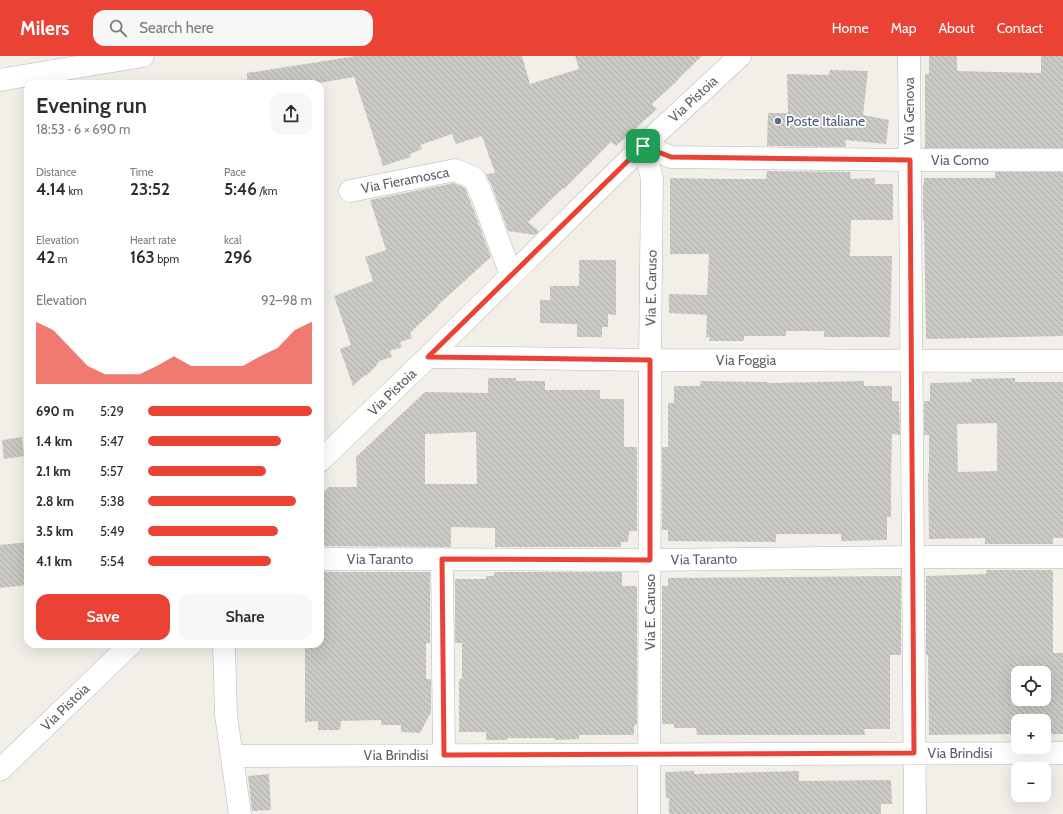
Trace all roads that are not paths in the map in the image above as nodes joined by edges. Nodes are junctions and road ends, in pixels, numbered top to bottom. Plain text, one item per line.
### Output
1 (143, 56) edge
2 (740, 56) edge
3 (909, 56) edge
4 (0, 80) edge
5 (643, 146) junction
6 (910, 160) junction
7 (1063, 160) edge
8 (350, 191) dead end
9 (511, 275) junction
10 (428, 357) junction
11 (650, 360) junction
12 (911, 360) junction
13 (1063, 361) edge
14 (324, 457) edge
15 (912, 557) junction
16 (1063, 557) edge
17 (324, 559) edge
18 (442, 559) junction
19 (650, 560) junction
20 (127, 648) edge
21 (224, 648) edge
22 (914, 753) junction
23 (1063, 753) edge
24 (649, 754) junction
25 (444, 755) junction
26 (232, 756) junction
27 (0, 770) edge
28 (240, 814) edge
29 (649, 814) edge
30 (914, 814) edge

1 - 4 street
2 - 5 street, Via Pistoia
3 - 6 street, Via Genova
5 - 6 street, Via Como
5 - 9 street, Via Pistoia
5 - 11 street, Via E. Caruso
6 - 7 street, Via Como
6 - 12 street, Via Genova
8 - 9 street, Via Fieramosca
9 - 10 street, Via Pistoia
10 - 11 street, Via Foggia
10 - 14 street, Via Pistoia
11 - 12 street, Via Foggia
11 - 19 street, Via E. Caruso
12 - 13 street, Via Foggia
12 - 15 street, Via Genova
15 - 16 street, Via Taranto
15 - 19 street, Via Taranto
15 - 22 street, Via Genova
17 - 18 street, Via Taranto
18 - 19 street, Via Taranto
18 - 25 street
19 - 24 street, Via E. Caruso
20 - 27 street, Via Pistoia
21 - 26 street
22 - 23 street, Via Brindisi
22 - 24 street, Via Brindisi
22 - 30 street, Via Genova
24 - 25 street, Via Brindisi
24 - 29 street, Via E. Caruso
25 - 26 street, Via Brindisi
26 - 28 street

